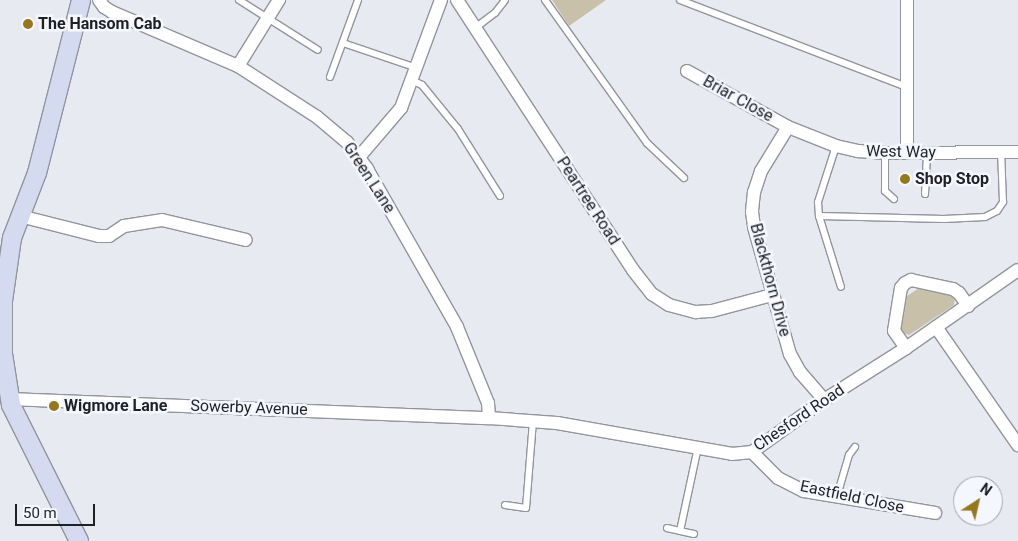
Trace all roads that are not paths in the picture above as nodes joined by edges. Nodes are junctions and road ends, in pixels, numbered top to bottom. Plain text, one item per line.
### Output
1 (81, 0) edge
2 (99, 0) edge
3 (239, 0) edge
4 (279, 0) edge
5 (358, 0) edge
6 (441, 0) edge
7 (457, 0) edge
8 (505, 0) edge
9 (545, 0) edge
10 (680, 0) edge
11 (907, 0) edge
12 (267, 18) junction
13 (475, 28) junction
14 (343, 43) junction
15 (318, 50) dead end
16 (238, 66) junction
17 (687, 71) dead end
18 (415, 74) junction
19 (330, 77) dead end
20 (907, 87) junction
21 (788, 127) junction
22 (836, 146) junction
23 (1001, 152) junction
24 (1018, 152) edge
25 (886, 153) junction
26 (907, 153) junction
27 (927, 154) junction
28 (359, 157) junction
29 (684, 178) dead end
30 (925, 194) dead end
31 (500, 196) dead end
32 (894, 199) dead end
33 (20, 216) junction
34 (819, 216) junction
35 (246, 240) dead end
36 (1018, 270) edge
37 (841, 287) dead end
38 (772, 295) junction
39 (968, 306) junction
40 (936, 326) junction
41 (906, 348) junction
42 (1, 354) edge
43 (9, 399) junction
44 (824, 400) junction
45 (489, 418) junction
46 (533, 421) junction
47 (1018, 445) edge
48 (698, 447) junction
49 (854, 447) dead end
50 (752, 452) junction
51 (837, 496) junction
52 (505, 505) dead end
53 (935, 513) dead end
54 (667, 528) dead end
55 (680, 531) junction
56 (694, 534) dead end
57 (80, 541) edge

1 - 33 street
2 - 16 street, Green Lane
3 - 12 lane
4 - 12 street
5 - 14 lane
6 - 18 street
7 - 13 street, Peartree Road
8 - 13 lane
9 - 29 lane
10 - 20 lane
11 - 20 street
12 - 15 lane
12 - 16 street
13 - 38 street, Peartree Road
14 - 18 lane
14 - 19 lane
16 - 28 street, Green Lane
17 - 21 street, Briar Close
18 - 28 street
18 - 31 lane
20 - 26 street
21 - 22 street, West Way
21 - 38 street, Blackthorn Drive
22 - 25 street, West Way
22 - 34 lane
23 - 24 street, West Way
23 - 27 street, West Way
23 - 34 lane
25 - 26 street, West Way
25 - 32 lane
26 - 27 street, West Way
27 - 30 lane
28 - 45 street, Green Lane
33 - 35 street
33 - 42 street
34 - 37 lane
36 - 39 street, Chesford Road
38 - 44 street, Blackthorn Drive
39 - 40 street, Chesford Road
39 - 41 street
40 - 41 street, Chesford Road
40 - 47 street
41 - 44 street, Chesford Road
42 - 43 street
43 - 45 street, Sowerby Avenue
43 - 57 street
44 - 50 street, Chesford Road
45 - 46 street, Chesford Road
46 - 48 street, Chesford Road
46 - 52 lane
48 - 50 street, Chesford Road
48 - 55 lane
49 - 51 lane
50 - 51 street, Eastfield Close
51 - 53 street, Eastfield Close
54 - 55 lane
55 - 56 lane

